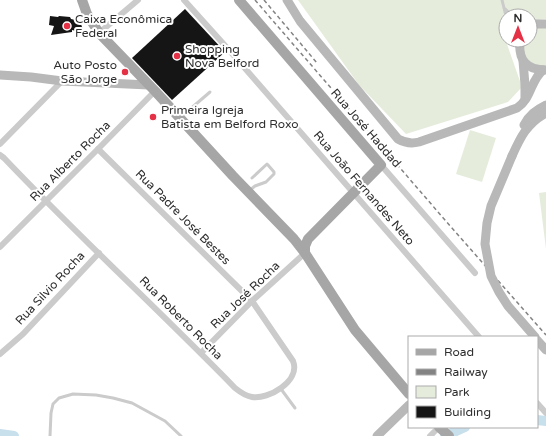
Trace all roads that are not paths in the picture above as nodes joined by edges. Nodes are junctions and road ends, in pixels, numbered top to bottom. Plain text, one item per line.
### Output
1 (82, 0) edge
2 (138, 0) edge
3 (184, 0) edge
4 (239, 0) edge
5 (287, 0) edge
6 (502, 0) edge
7 (504, 8) edge
8 (99, 33) junction
9 (520, 50) edge
10 (523, 61) junction
11 (545, 70) edge
12 (0, 75) edge
13 (62, 81) junction
14 (152, 88) junction
15 (210, 92) dead end
16 (524, 103) junction
17 (546, 105) edge
18 (546, 113) edge
19 (180, 119) junction
20 (0, 144) edge
21 (516, 147) junction
22 (98, 149) junction
23 (0, 156) edge
24 (381, 165) junction
25 (252, 178) dead end
26 (248, 191) junction
27 (354, 193) junction
28 (45, 201) junction
29 (294, 239) junction
30 (308, 239) junction
31 (0, 247) edge
32 (99, 252) junction
33 (305, 253) junction
34 (475, 273) dead end
35 (252, 301) junction
36 (478, 336) edge
37 (534, 336) edge
38 (538, 341) edge
39 (546, 350) edge
40 (201, 353) junction
41 (0, 354) edge
42 (280, 389) junction
43 (408, 393) edge
44 (538, 404) edge
45 (408, 406) edge
46 (295, 408) dead end
47 (545, 412) edge
48 (442, 430) edge
49 (50, 436) edge
50 (181, 436) edge
51 (377, 436) edge
52 (430, 436) edge

1 - 8 main road
2 - 8 street
3 - 27 street, Rua João Fernandes Neto
4 - 24 main road, Rua José Haddad
5 - 16 main road
6 - 7 lane
8 - 14 main road
9 - 10 main road
10 - 11 main road
10 - 16 main road
11 - 16 main road
12 - 13 main road
13 - 14 main road
13 - 20 street
14 - 19 main road
14 - 22 street, Rua Alberto Rocha
15 - 19 lane
17 - 21 main road
18 - 21 main road
19 - 26 main road
21 - 37 main road, bridge
22 - 28 street, Rua Alberto Rocha
22 - 35 street, Rua Padre José Bestes
23 - 28 street, Rua Roberto Rocha
24 - 27 main road
24 - 34 street, Rua José Haddad
25 - 26 lane
26 - 29 main road
27 - 30 main road
27 - 36 street, Rua João Fernandes Neto
28 - 31 street, Rua Alberto Rocha
28 - 32 street, Rua Roberto Rocha
29 - 30 main road
29 - 33 main road
30 - 33 main road
32 - 40 street, Rua Roberto Rocha
32 - 41 street, Rua Silvio Rocha
33 - 35 street, Rua José Rocha
33 - 43 main road
35 - 40 street, Rua José Rocha
35 - 42 street, Rua Roberto Rocha
38 - 39 main road
40 - 42 street, Rua Roberto Rocha
42 - 46 lane
44 - 47 street
45 - 51 main road
48 - 52 street
49 - 50 lane

